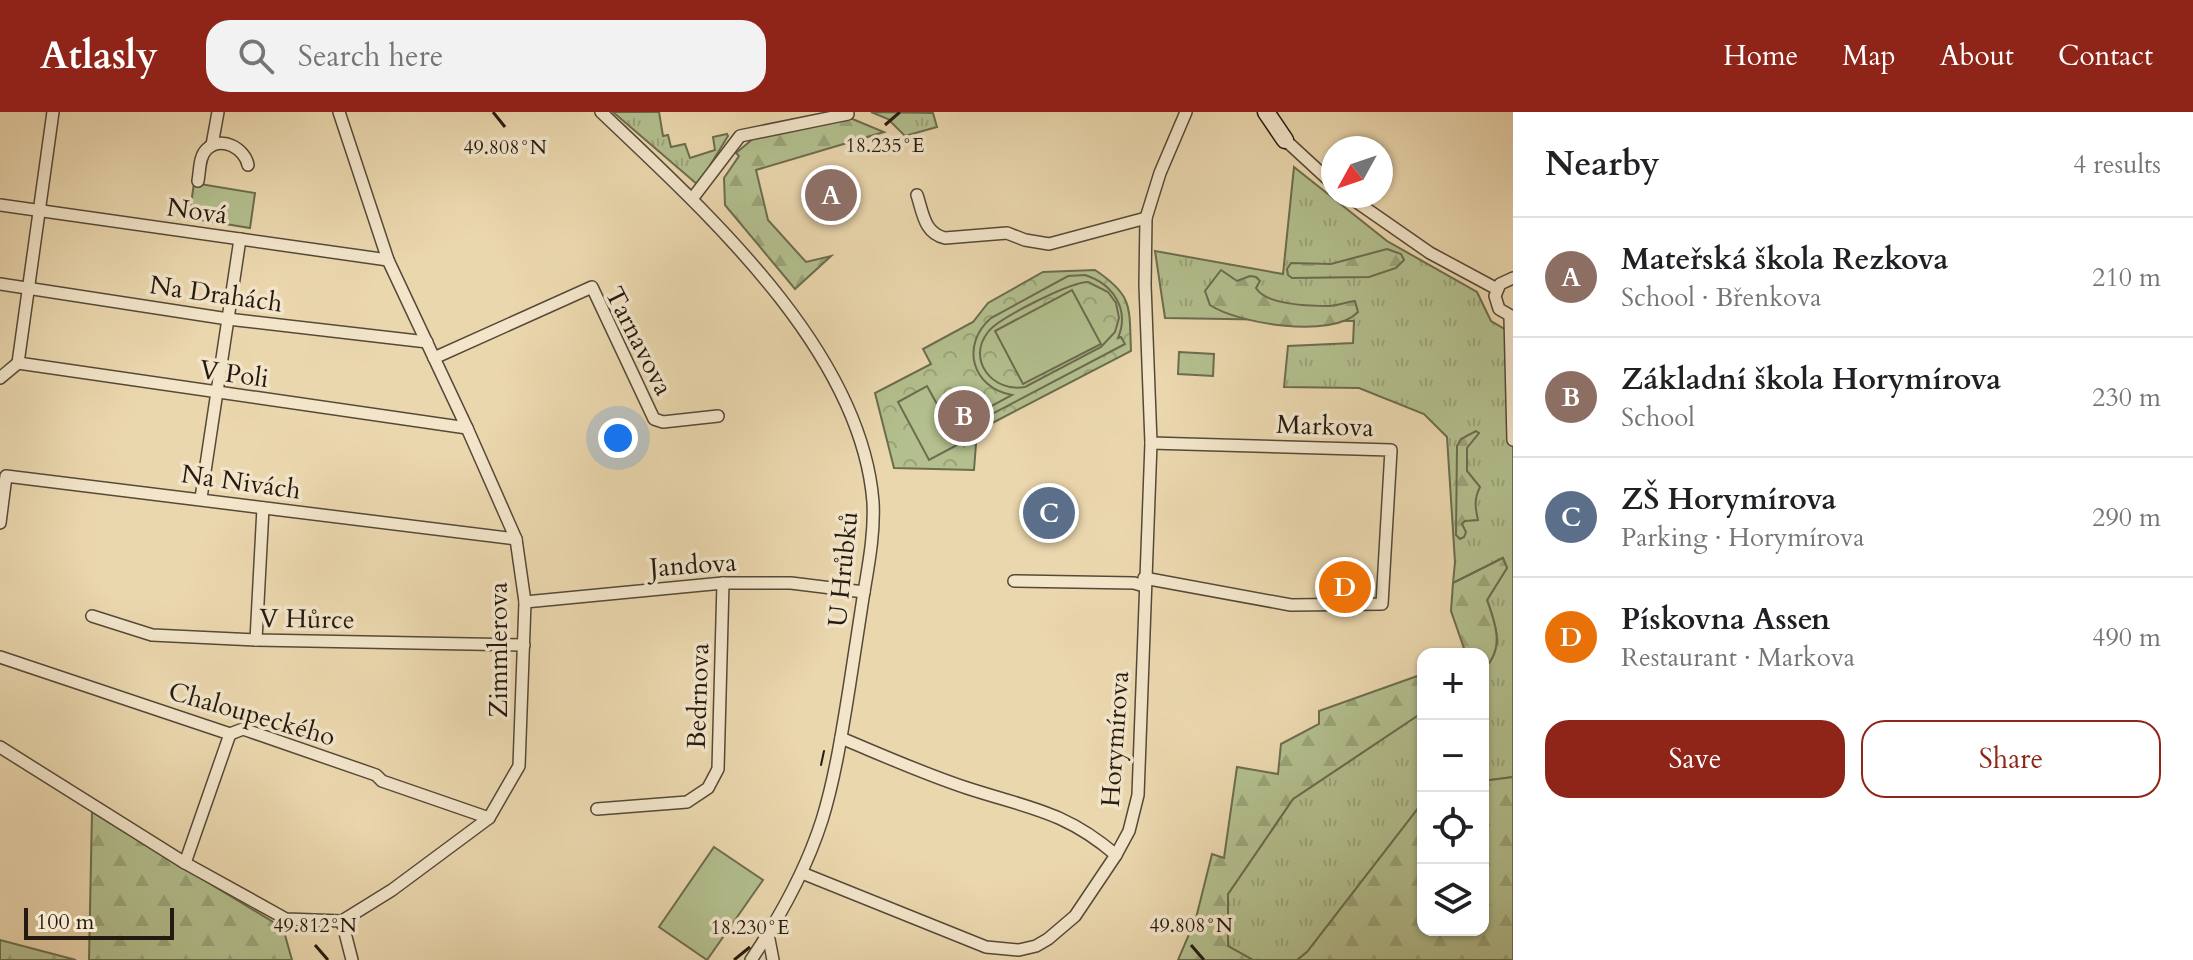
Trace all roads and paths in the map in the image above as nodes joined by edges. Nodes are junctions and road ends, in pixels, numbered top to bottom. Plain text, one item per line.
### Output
1 (53, 112) edge
2 (218, 112) edge
3 (339, 112) edge
4 (601, 112) edge
5 (1186, 112) edge
6 (1263, 112) edge
7 (848, 114) edge
8 (1285, 140) joint
9 (212, 145) junction
10 (248, 165) dead end
11 (1321, 173) edge
12 (198, 181) dead end
13 (917, 195) dead end
14 (692, 199) junction
15 (0, 205) edge
16 (1365, 208) edge
17 (38, 210) junction
18 (1146, 218) junction
19 (240, 239) junction
20 (388, 260) junction
21 (1513, 278) edge
22 (0, 284) edge
23 (30, 289) junction
24 (1497, 289) junction
25 (1512, 317) edge
26 (228, 319) junction
27 (427, 342) junction
28 (434, 358) junction
29 (18, 363) junction
30 (0, 378) edge
31 (215, 394) junction
32 (718, 416) dead end
33 (467, 428) junction
34 (1513, 440) edge
35 (1151, 443) junction
36 (201, 498) junction
37 (263, 508) junction
38 (0, 523) edge
39 (516, 539) junction
40 (1014, 581) dead end
41 (1144, 582) junction
42 (723, 583) junction
43 (864, 592) junction
44 (525, 602) junction
45 (92, 616) dead end
46 (256, 640) junction
47 (524, 645) junction
48 (0, 657) edge
49 (230, 734) junction
50 (841, 738) junction
51 (0, 747) edge
52 (597, 809) dead end
53 (489, 818) junction
54 (1116, 855) junction
55 (185, 863) junction
56 (802, 873) junction
57 (342, 921) junction
58 (768, 934) junction
59 (352, 960) edge
60 (751, 960) edge
61 (773, 960) edge

1 - 17 street
2 - 9 street
3 - 20 street, Zimmlerova
4 - 14 street, U Hrůbků
5 - 18 street, Horymírova
6 - 8 street
7 - 14 street
8 - 11 street
9 - 10 street
9 - 12 street
13 - 18 street
14 - 43 street, U Hrůbků
15 - 17 street, Nová
16 - 24 street
17 - 19 street, Nová
17 - 23 street
18 - 35 street, Horymírova
19 - 20 street, Nová
19 - 26 street
20 - 27 street, Zimmlerova
21 - 24 street
22 - 23 street, Na Drahách
23 - 26 street, Na Drahách
23 - 29 street
24 - 25 street
25 - 34 street
26 - 27 street, Na Drahách
26 - 31 street
27 - 28 street, Zimmlerova
28 - 32 street, Tarnavova
28 - 33 street, Zimmlerova
29 - 30 street
29 - 31 street, V Poli
31 - 33 street, V Poli
31 - 36 street
33 - 39 street, Zimmlerova
35 - 41 street, Horymírova
35 - 41 street, Markova
36 - 37 street, Na Nivách
36 - 38 street, Na Nivách
37 - 39 street, Na Nivách
37 - 46 street
39 - 44 street, Zimmlerova
40 - 41 street
41 - 54 street, Horymírova
42 - 43 street, Jandova
42 - 44 street, Jandova
42 - 52 street, Bedrnova
43 - 50 street, U Hrůbků
44 - 47 street, Zimmlerova
45 - 46 street, V Hůrce
46 - 47 street, V Hůrce
47 - 53 street, Zimmlerova
48 - 49 street, Chaloupeckého
49 - 53 street, Chaloupeckého
49 - 55 street
50 - 54 street
50 - 56 street, U Hrůbků
51 - 55 street
53 - 57 street, Zimmlerova
54 - 56 street, Horymírova
55 - 57 street
56 - 58 street, U Hrůbků
57 - 59 street
58 - 60 street, U Hrůbků
58 - 61 street

